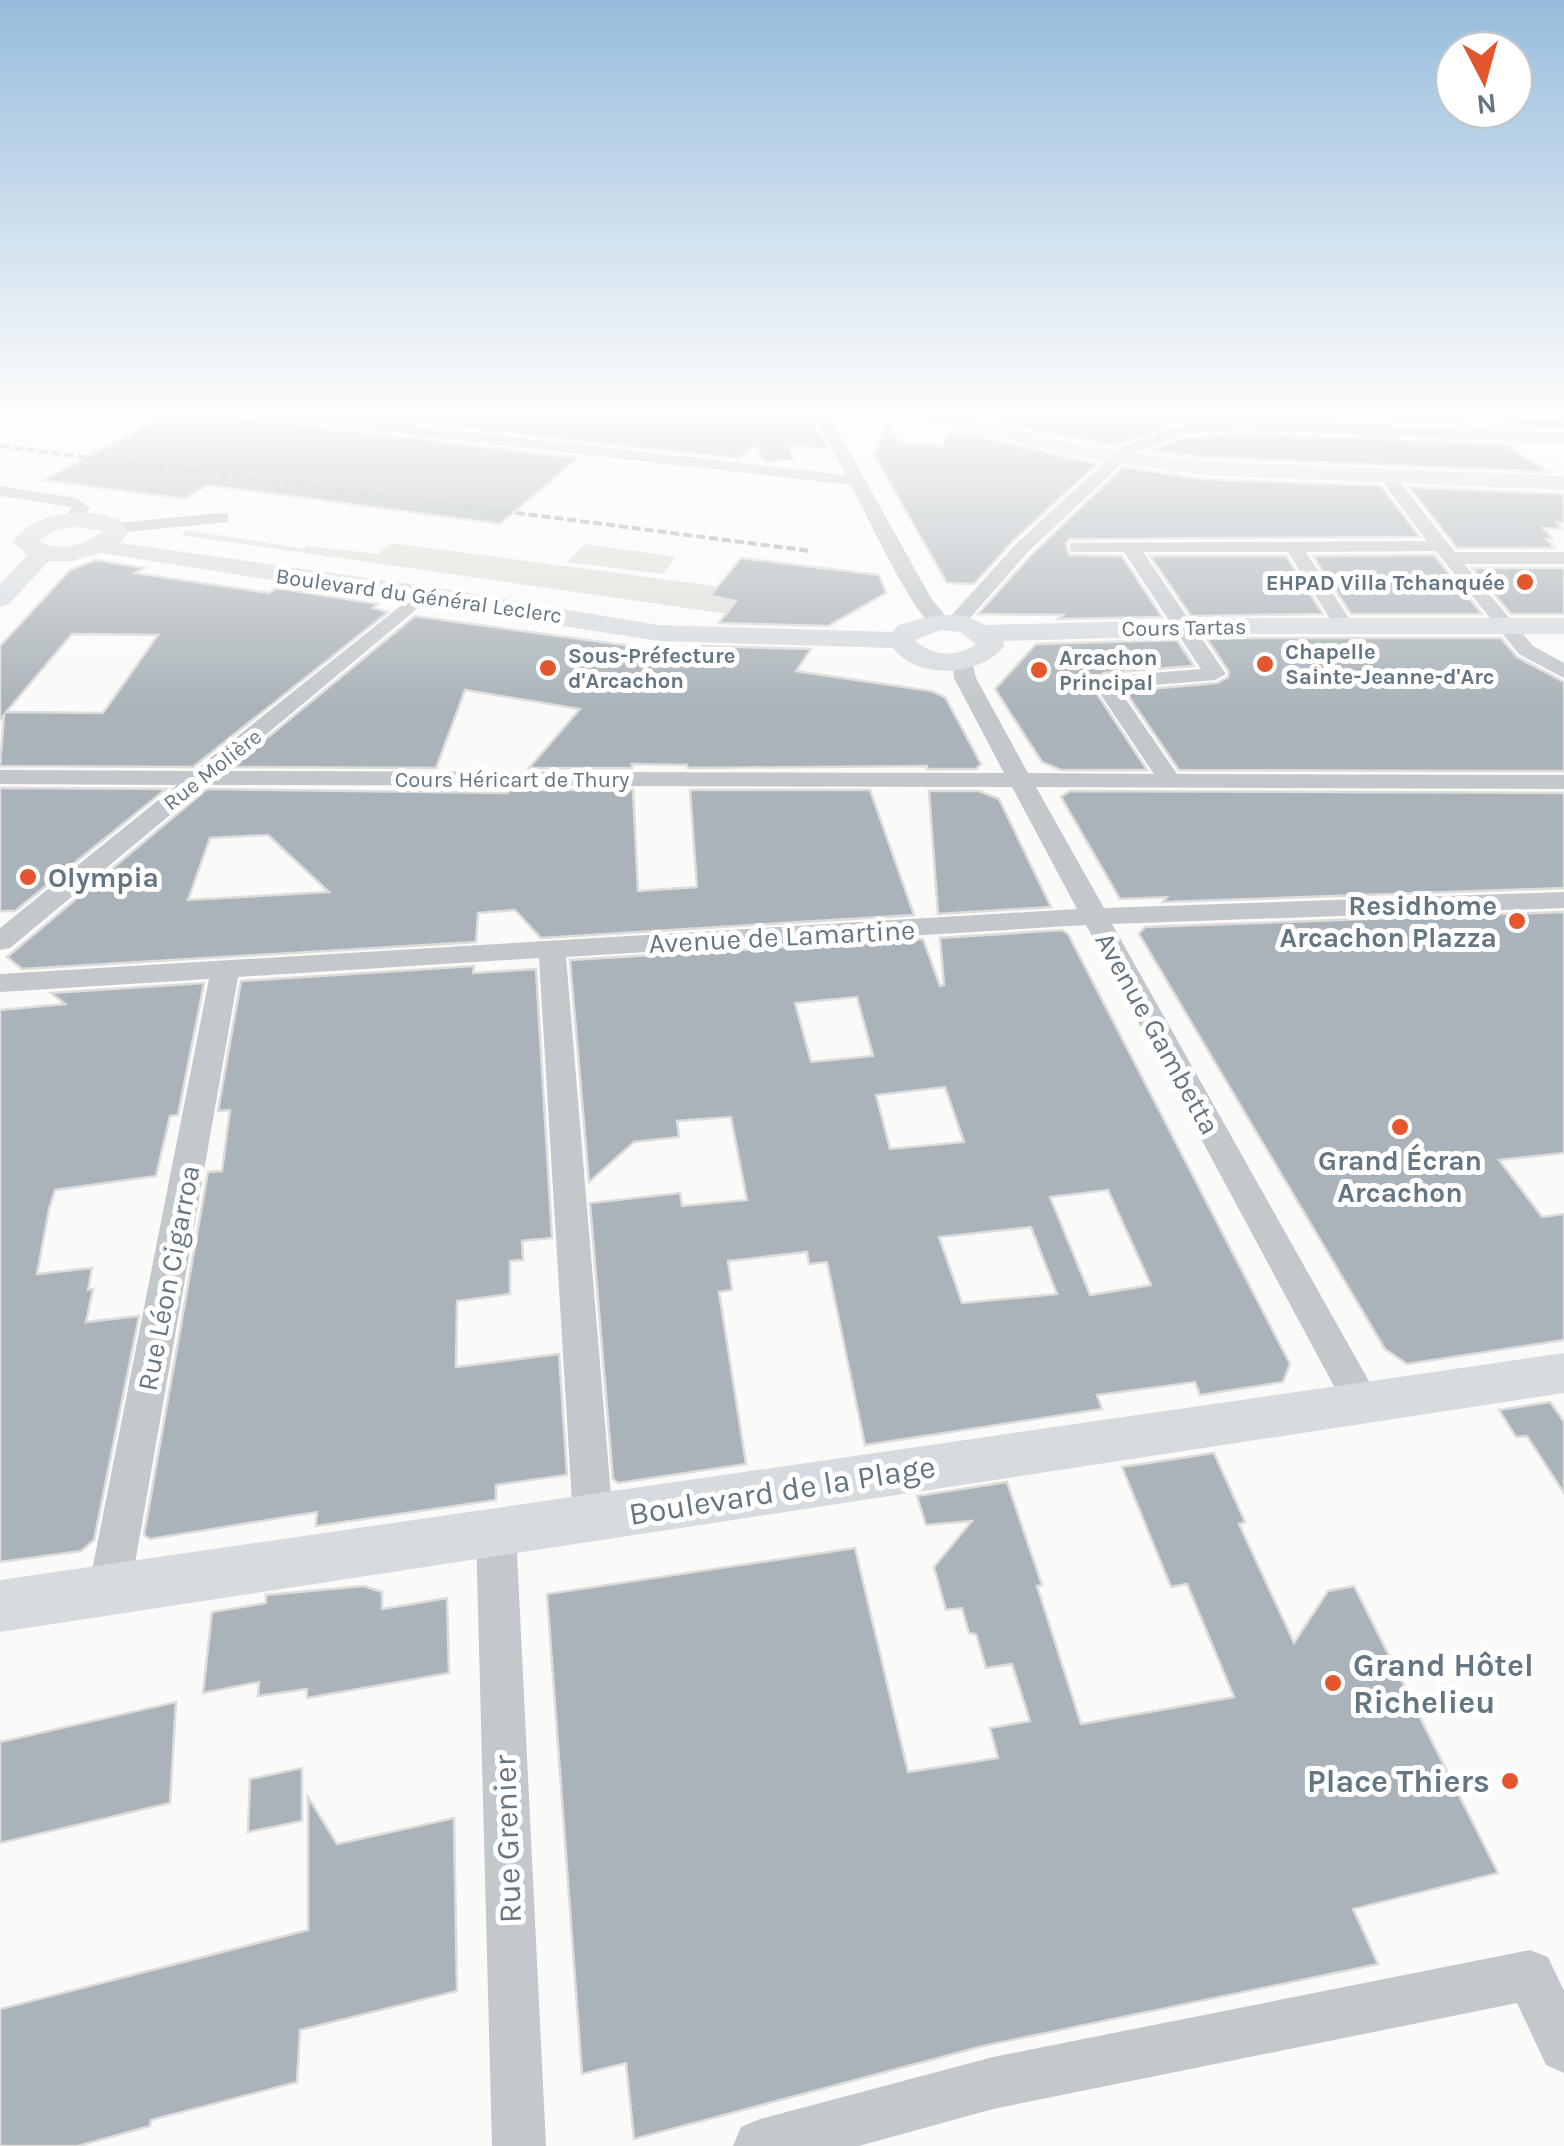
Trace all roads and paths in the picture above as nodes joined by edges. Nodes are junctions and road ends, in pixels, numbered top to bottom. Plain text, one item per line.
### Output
1 (81, 508) edge
2 (873, 508) edge
3 (1065, 508) edge
4 (1412, 508) edge
5 (222, 518) dead end
6 (75, 520) junction
7 (0, 532) edge
8 (110, 536) junction
9 (38, 543) junction
10 (1293, 546) junction
11 (1076, 547) dead end
12 (1130, 547) junction
13 (1446, 552) junction
14 (1564, 558) edge
15 (423, 594) junction
16 (0, 598) edge
17 (1344, 626) junction
18 (1503, 626) junction
19 (1564, 626) edge
20 (1180, 627) junction
21 (927, 628) junction
22 (984, 633) junction
23 (962, 661) junction
24 (1564, 672) edge
25 (0, 777) edge
26 (200, 779) junction
27 (1169, 779) junction
28 (1024, 781) junction
29 (1564, 782) edge
30 (1564, 900) edge
31 (1094, 917) junction
32 (0, 942) edge
33 (552, 950) junction
34 (226, 970) junction
35 (0, 983) edge
36 (1564, 1374) edge
37 (1362, 1403) junction
38 (593, 1519) junction
39 (496, 1532) junction
40 (110, 1586) junction
41 (0, 1606) edge
42 (1564, 2047) edge
43 (519, 2146) edge
44 (760, 2146) edge

1 - 6 street
2 - 21 street
3 - 21 street
4 - 13 street
5 - 8 street
6 - 8 street, Boulevard du Général Leclerc
6 - 9 street
7 - 9 street
8 - 9 street
8 - 15 street, Boulevard du Général Leclerc
9 - 16 street
10 - 12 street
10 - 13 street
10 - 17 street
11 - 12 street
12 - 20 street
13 - 14 street
13 - 18 street
15 - 21 street, Boulevard du Général Leclerc
15 - 26 street, Rue Molière
17 - 18 street, Cours Tartas
17 - 20 street, Cours Tartas
18 - 19 street, Cours Tartas
18 - 24 street
20 - 22 street, Cours Tartas
20 - 27 street
21 - 22 street
21 - 23 street
22 - 23 street
23 - 28 street, Avenue Gambetta
25 - 26 street, Cours Héricart de Thury
26 - 28 street, Cours Héricart de Thury
26 - 32 street, Rue Molière
27 - 28 street, Cours Héricart de Thury
27 - 29 street, Cours Héricart de Thury
28 - 31 street, Avenue Gambetta
30 - 31 street, Avenue de Lamartine
31 - 33 street, Avenue de Lamartine
31 - 37 street, Avenue Gambetta
33 - 34 street, Avenue de Lamartine
33 - 38 street
34 - 35 street, Avenue de Lamartine
34 - 40 street, Rue Léon Cigarroa
36 - 37 street, Boulevard de la Plage
37 - 38 street, Boulevard de la Plage
38 - 39 street, Boulevard de la Plage
39 - 40 street, Boulevard de la Plage
39 - 43 street, Rue Grenier
40 - 41 street, Boulevard de la Plage
42 - 44 street

